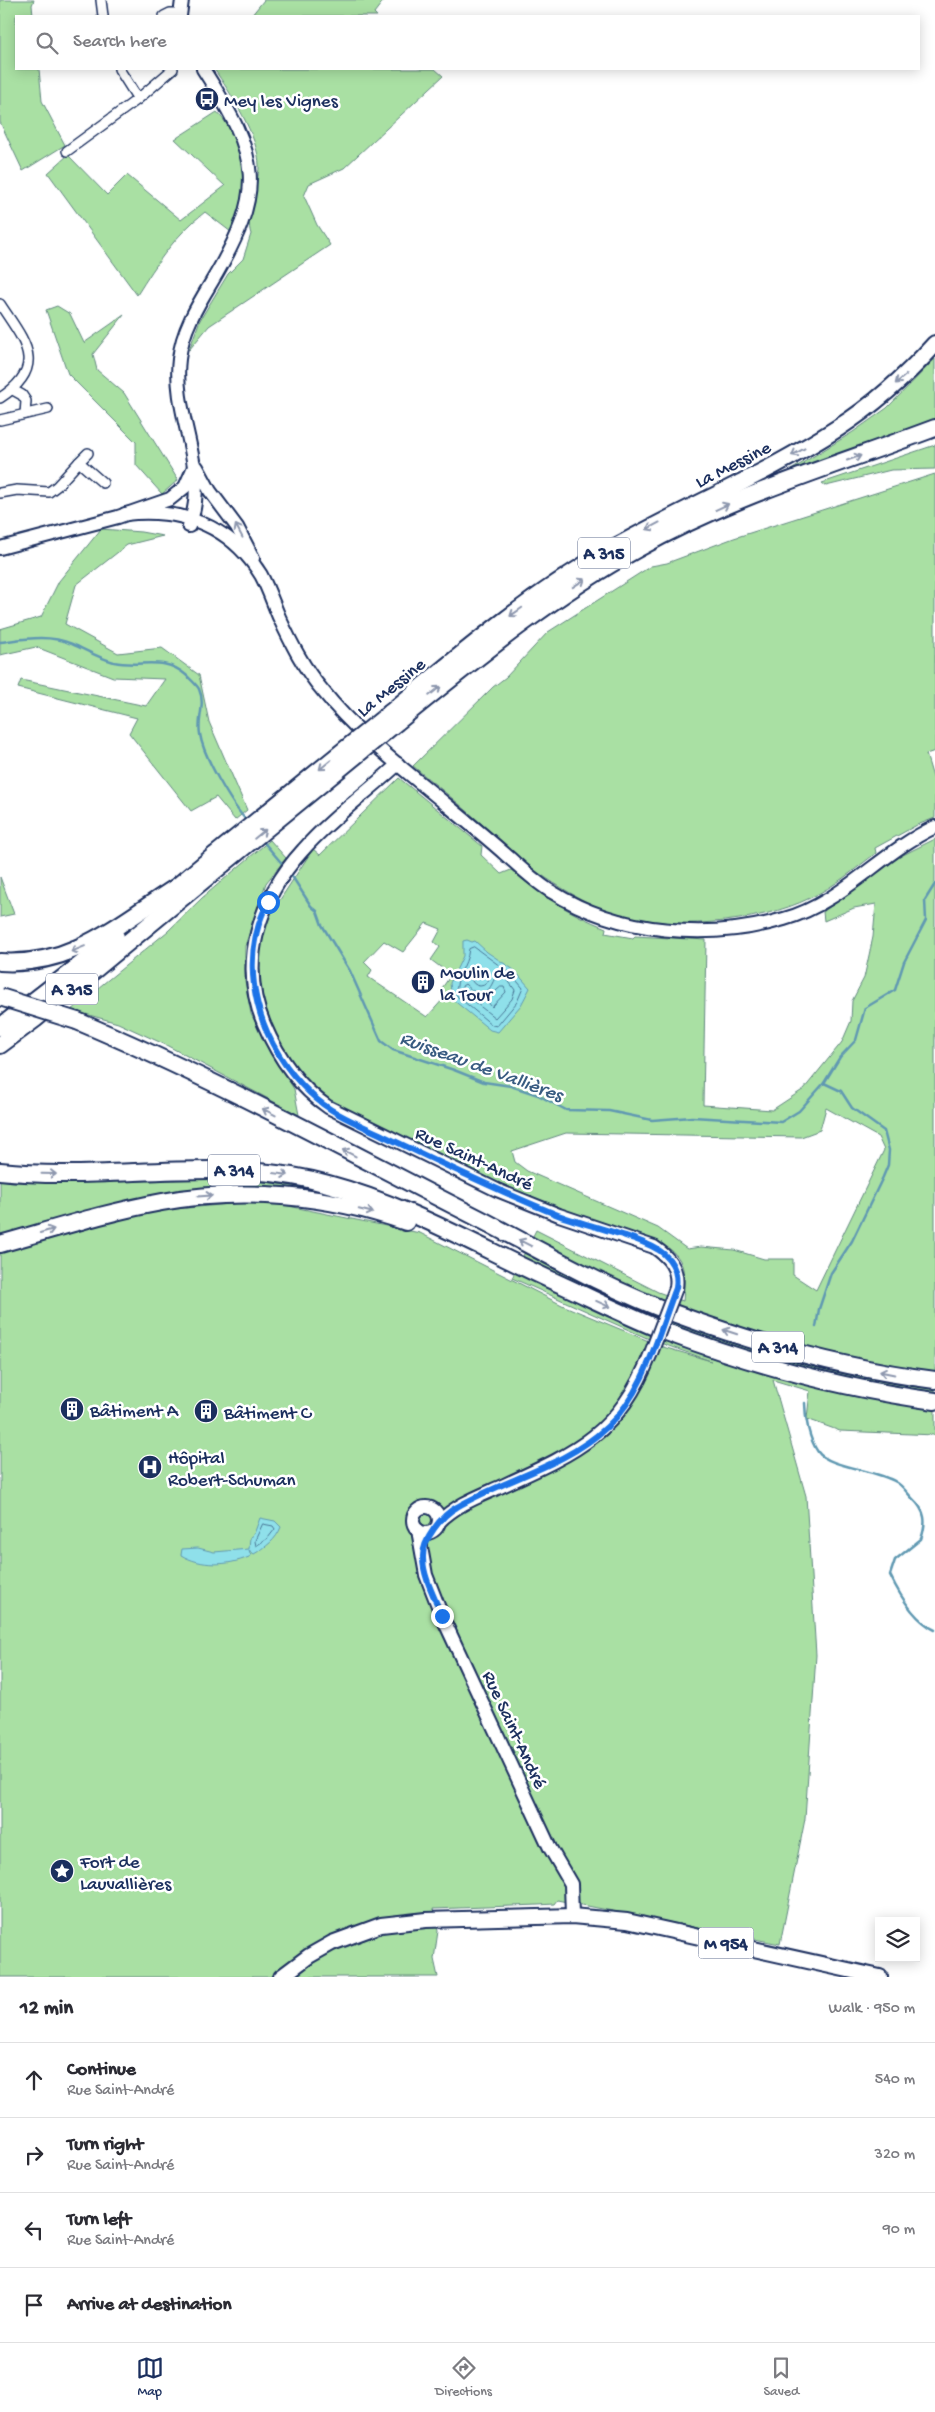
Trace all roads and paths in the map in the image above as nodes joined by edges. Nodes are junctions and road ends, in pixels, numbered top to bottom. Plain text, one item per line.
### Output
1 (101, 0) edge
2 (182, 0) edge
3 (102, 15) edge
4 (166, 15) edge
5 (180, 15) edge
6 (121, 70) edge
7 (172, 70) edge
8 (204, 70) edge
9 (138, 99) junction
10 (67, 151) dead end
11 (1, 307) edge
12 (935, 344) edge
13 (13, 390) junction
14 (0, 398) edge
15 (25, 414) junction
16 (56, 416) dead end
17 (0, 420) edge
18 (935, 428) edge
19 (88, 453) dead end
20 (79, 462) junction
21 (195, 465) junction
22 (103, 483) dead end
23 (0, 493) edge
24 (122, 515) junction
25 (191, 522) junction
26 (0, 548) edge
27 (260, 575) junction
28 (280, 618) junction
29 (393, 717) junction
30 (398, 764) junction
31 (935, 827) edge
32 (219, 860) junction
33 (176, 888) junction
34 (0, 962) edge
35 (0, 997) edge
36 (0, 1003) edge
37 (75, 1023) junction
38 (0, 1028) edge
39 (0, 1045) edge
40 (0, 1171) edge
41 (457, 1235) junction
42 (0, 1244) edge
43 (935, 1380) edge
44 (935, 1401) edge
45 (456, 1507) junction
46 (433, 1508) junction
47 (439, 1522) junction
48 (424, 1531) junction
49 (572, 1916) junction
50 (281, 1977) edge
51 (880, 1977) edge

1 - 3 street
2 - 5 main road
4 - 5 street
6 - 9 street
7 - 9 street
8 - 21 main road
9 - 10 street
11 - 13 street
12 -> 29 highway, La Messine / A 315
13 - 14 street
13 - 15 street
15 - 16 street
15 - 17 street
29 -> 18 highway, La Messine / A 315
19 - 20 street
20 - 22 street
20 - 23 street
21 - 24 main road
21 - 25 main road
27 -> 21 main road
24 - 25 main road
24 - 26 main road
25 - 27 main road
25 - 28 main road
27 - 28 main road
28 - 30 main road
29 - 32 highway, La Messine / A 315, bridge
30 - 31 main road
30 - 45 main road, Rue Saint-André, bridge
32 - 33 highway, La Messine / A 315
32 - 39 highway, La Messine / A 315
33 -> 34 highway
33 - 38 highway, La Messine / A 315
35 - 37 highway, A 314, bridge
36 - 37 highway
43 -> 37 highway, A 314
40 -> 41 highway, A 314
42 -> 41 highway
41 -> 44 highway, A 314
45 - 46 main road, Rue Saint-André
45 - 47 main road, Rue Saint-André
46 - 47 main road
46 - 48 main road
47 - 48 main road
48 - 49 main road, Rue Saint-André
49 - 50 main road, M 954
49 - 51 main road, M 954

